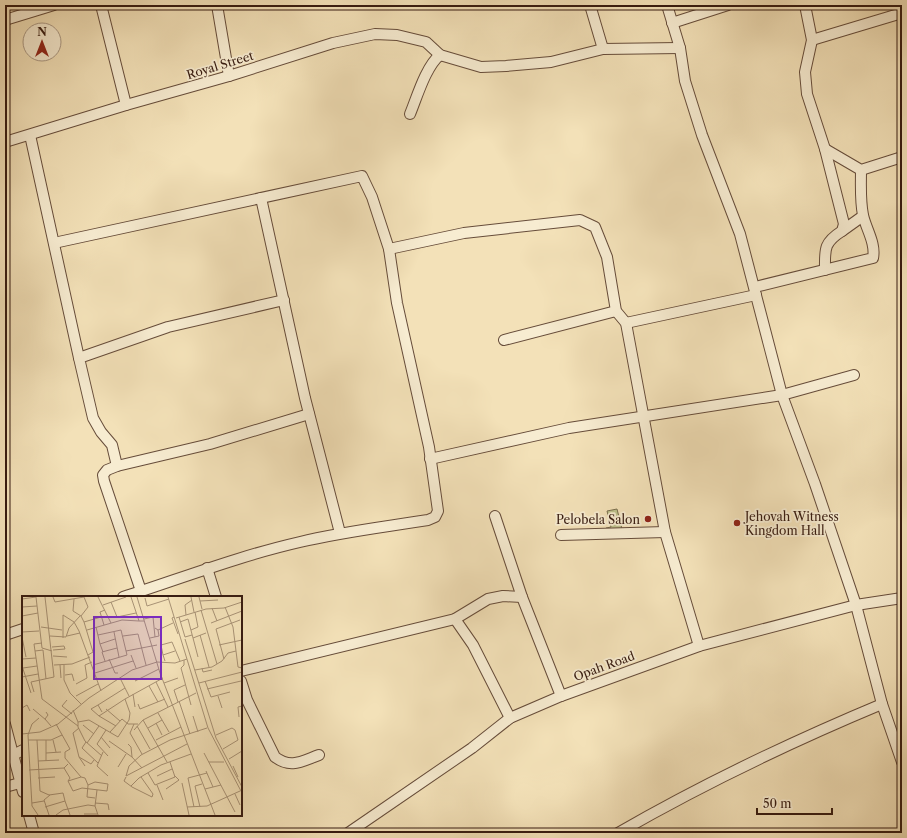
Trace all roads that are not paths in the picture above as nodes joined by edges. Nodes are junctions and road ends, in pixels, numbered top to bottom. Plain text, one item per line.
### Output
1 (54, 5) edge
2 (101, 5) edge
3 (217, 5) edge
4 (590, 5) edge
5 (667, 5) edge
6 (728, 5) edge
7 (805, 5) edge
8 (902, 13) edge
9 (5, 20) edge
10 (672, 23) junction
11 (812, 40) junction
12 (680, 48) junction
13 (603, 49) junction
14 (440, 54) junction
15 (229, 76) junction
16 (126, 105) junction
17 (410, 114) dead end
18 (30, 135) junction
19 (5, 142) edge
20 (825, 150) junction
21 (902, 157) edge
22 (861, 170) junction
23 (261, 198) junction
24 (863, 216) junction
25 (842, 231) junction
26 (54, 243) junction
27 (389, 249) junction
28 (825, 270) junction
29 (755, 291) junction
30 (284, 300) junction
31 (616, 311) junction
32 (626, 323) junction
33 (504, 340) dead end
34 (79, 358) junction
35 (854, 375) dead end
36 (782, 395) junction
37 (309, 414) junction
38 (644, 418) junction
39 (430, 459) junction
40 (117, 466) junction
41 (495, 516) dead end
42 (665, 532) junction
43 (340, 533) junction
44 (561, 535) dead end
45 (207, 568) junction
46 (141, 591) junction
47 (126, 596) edge
48 (216, 596) edge
49 (522, 597) junction
50 (902, 598) edge
51 (856, 605) junction
52 (455, 619) junction
53 (22, 629) edge
54 (5, 635) edge
55 (699, 646) junction
56 (242, 671) edge
57 (242, 684) edge
58 (561, 696) junction
59 (882, 704) junction
60 (510, 718) junction
61 (5, 724) edge
62 (22, 750) edge
63 (13, 754) junction
64 (318, 755) dead end
65 (902, 762) edge
66 (5, 787) edge
67 (22, 788) edge
68 (29, 816) edge
69 (354, 831) edge
70 (623, 832) edge
71 (34, 833) edge

1 - 9 street
2 - 16 street
3 - 15 street
4 - 13 street
5 - 10 street
6 - 10 street
7 - 11 street
8 - 11 street
10 - 12 street
11 - 20 street
12 - 13 street
12 - 29 street
13 - 14 street
14 - 15 street, Royal Street
14 - 17 street
15 - 16 street, Royal Street
16 - 18 street, Royal Street
18 - 19 street, Royal Street
18 - 26 street
20 - 22 street
20 - 25 street
21 - 22 street
22 - 24 street
23 - 26 street
23 - 27 street
23 - 30 street
24 - 25 street
24 - 28 street
25 - 28 street
26 - 34 street
27 - 31 street
27 - 39 street
28 - 29 street
29 - 32 street
29 - 36 street
30 - 34 street
30 - 37 street
31 - 32 street
31 - 33 street
32 - 38 street
34 - 40 street
35 - 36 street
36 - 38 street
36 - 51 street
37 - 40 street
37 - 43 street
38 - 39 street
38 - 42 street
39 - 43 street
40 - 46 street
41 - 49 street
42 - 44 street
42 - 55 street
43 - 45 street
45 - 46 street
45 - 48 street
46 - 47 street
49 - 52 street
49 - 58 street
50 - 51 street, Opah Road
51 - 55 street, Opah Road
51 - 59 street
52 - 56 street
52 - 60 street
53 - 54 street
55 - 58 street, Opah Road
57 - 64 street
58 - 60 street, Opah Road
59 - 65 street
59 - 70 street
60 - 69 street, Opah Road
61 - 63 street
62 - 63 street
63 - 67 street
66 - 67 street
68 - 71 street

